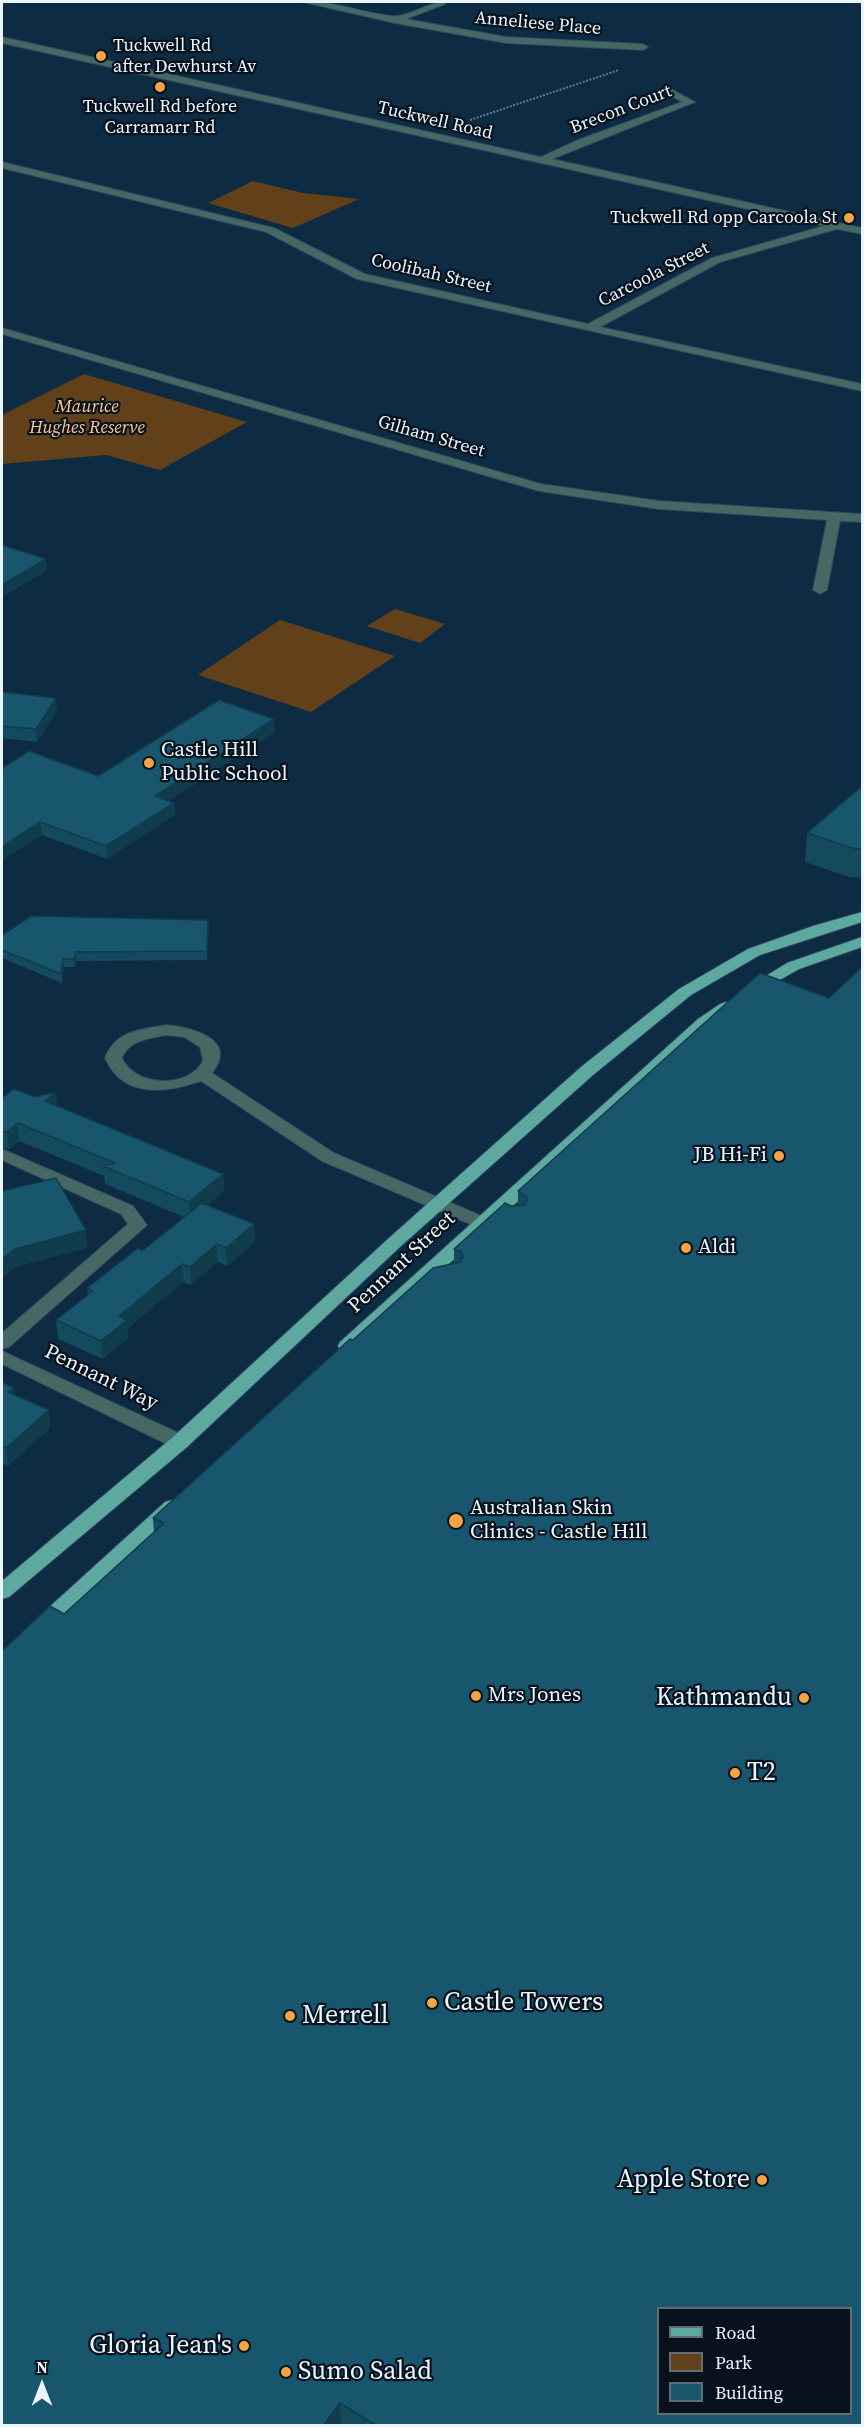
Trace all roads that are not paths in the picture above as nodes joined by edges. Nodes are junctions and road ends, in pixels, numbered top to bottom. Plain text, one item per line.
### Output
1 (307, 2) edge
2 (442, 2) edge
3 (395, 20) junction
4 (2, 40) edge
5 (643, 48) road end
6 (666, 90) dead end
7 (540, 161) junction
8 (7, 166) edge
9 (2, 173) edge
10 (837, 226) junction
11 (862, 231) edge
12 (591, 327) junction
13 (2, 331) edge
14 (862, 388) edge
15 (834, 516) junction
16 (862, 518) edge
17 (820, 590) dead end
18 (862, 918) edge
19 (862, 942) edge
20 (202, 1074) junction
21 (2, 1155) edge
22 (439, 1205) junction
23 (482, 1222) junction
24 (516, 1238) edge
25 (426, 1300) edge
26 (382, 1313) junction
27 (2, 1343) edge
28 (2, 1357) edge
29 (330, 1362) edge
30 (180, 1442) junction
31 (188, 1492) edge
32 (2, 1592) edge
33 (25, 1640) edge

1 - 3 street, Anneliese Place
2 - 3 street
3 - 5 street, Anneliese Place
4 - 7 street, Tuckwell Road
6 - 7 street, Brecon Court
7 - 10 street, Tuckwell Road
8 - 9 street
8 - 12 street, Coolibah Street
10 - 11 street, Tuckwell Road
10 - 12 street, Carcoola Street
12 - 14 street, Coolibah Street
13 - 15 street, Gilham Street
15 - 16 street, Gilham Street
15 - 17 street
18 - 22 main road, Pennant Street
19 - 23 main road, Pennant Street
20 - 20 street
20 - 22 street
21 - 27 street, Pennant Way
22 - 23 street
22 - 30 main road, Pennant Street
23 - 24 street
23 - 26 main road, Pennant Street
25 - 26 street
26 - 29 main road, Pennant Street
28 - 30 street, Pennant Way
30 - 32 main road, Pennant Street
31 - 33 main road

